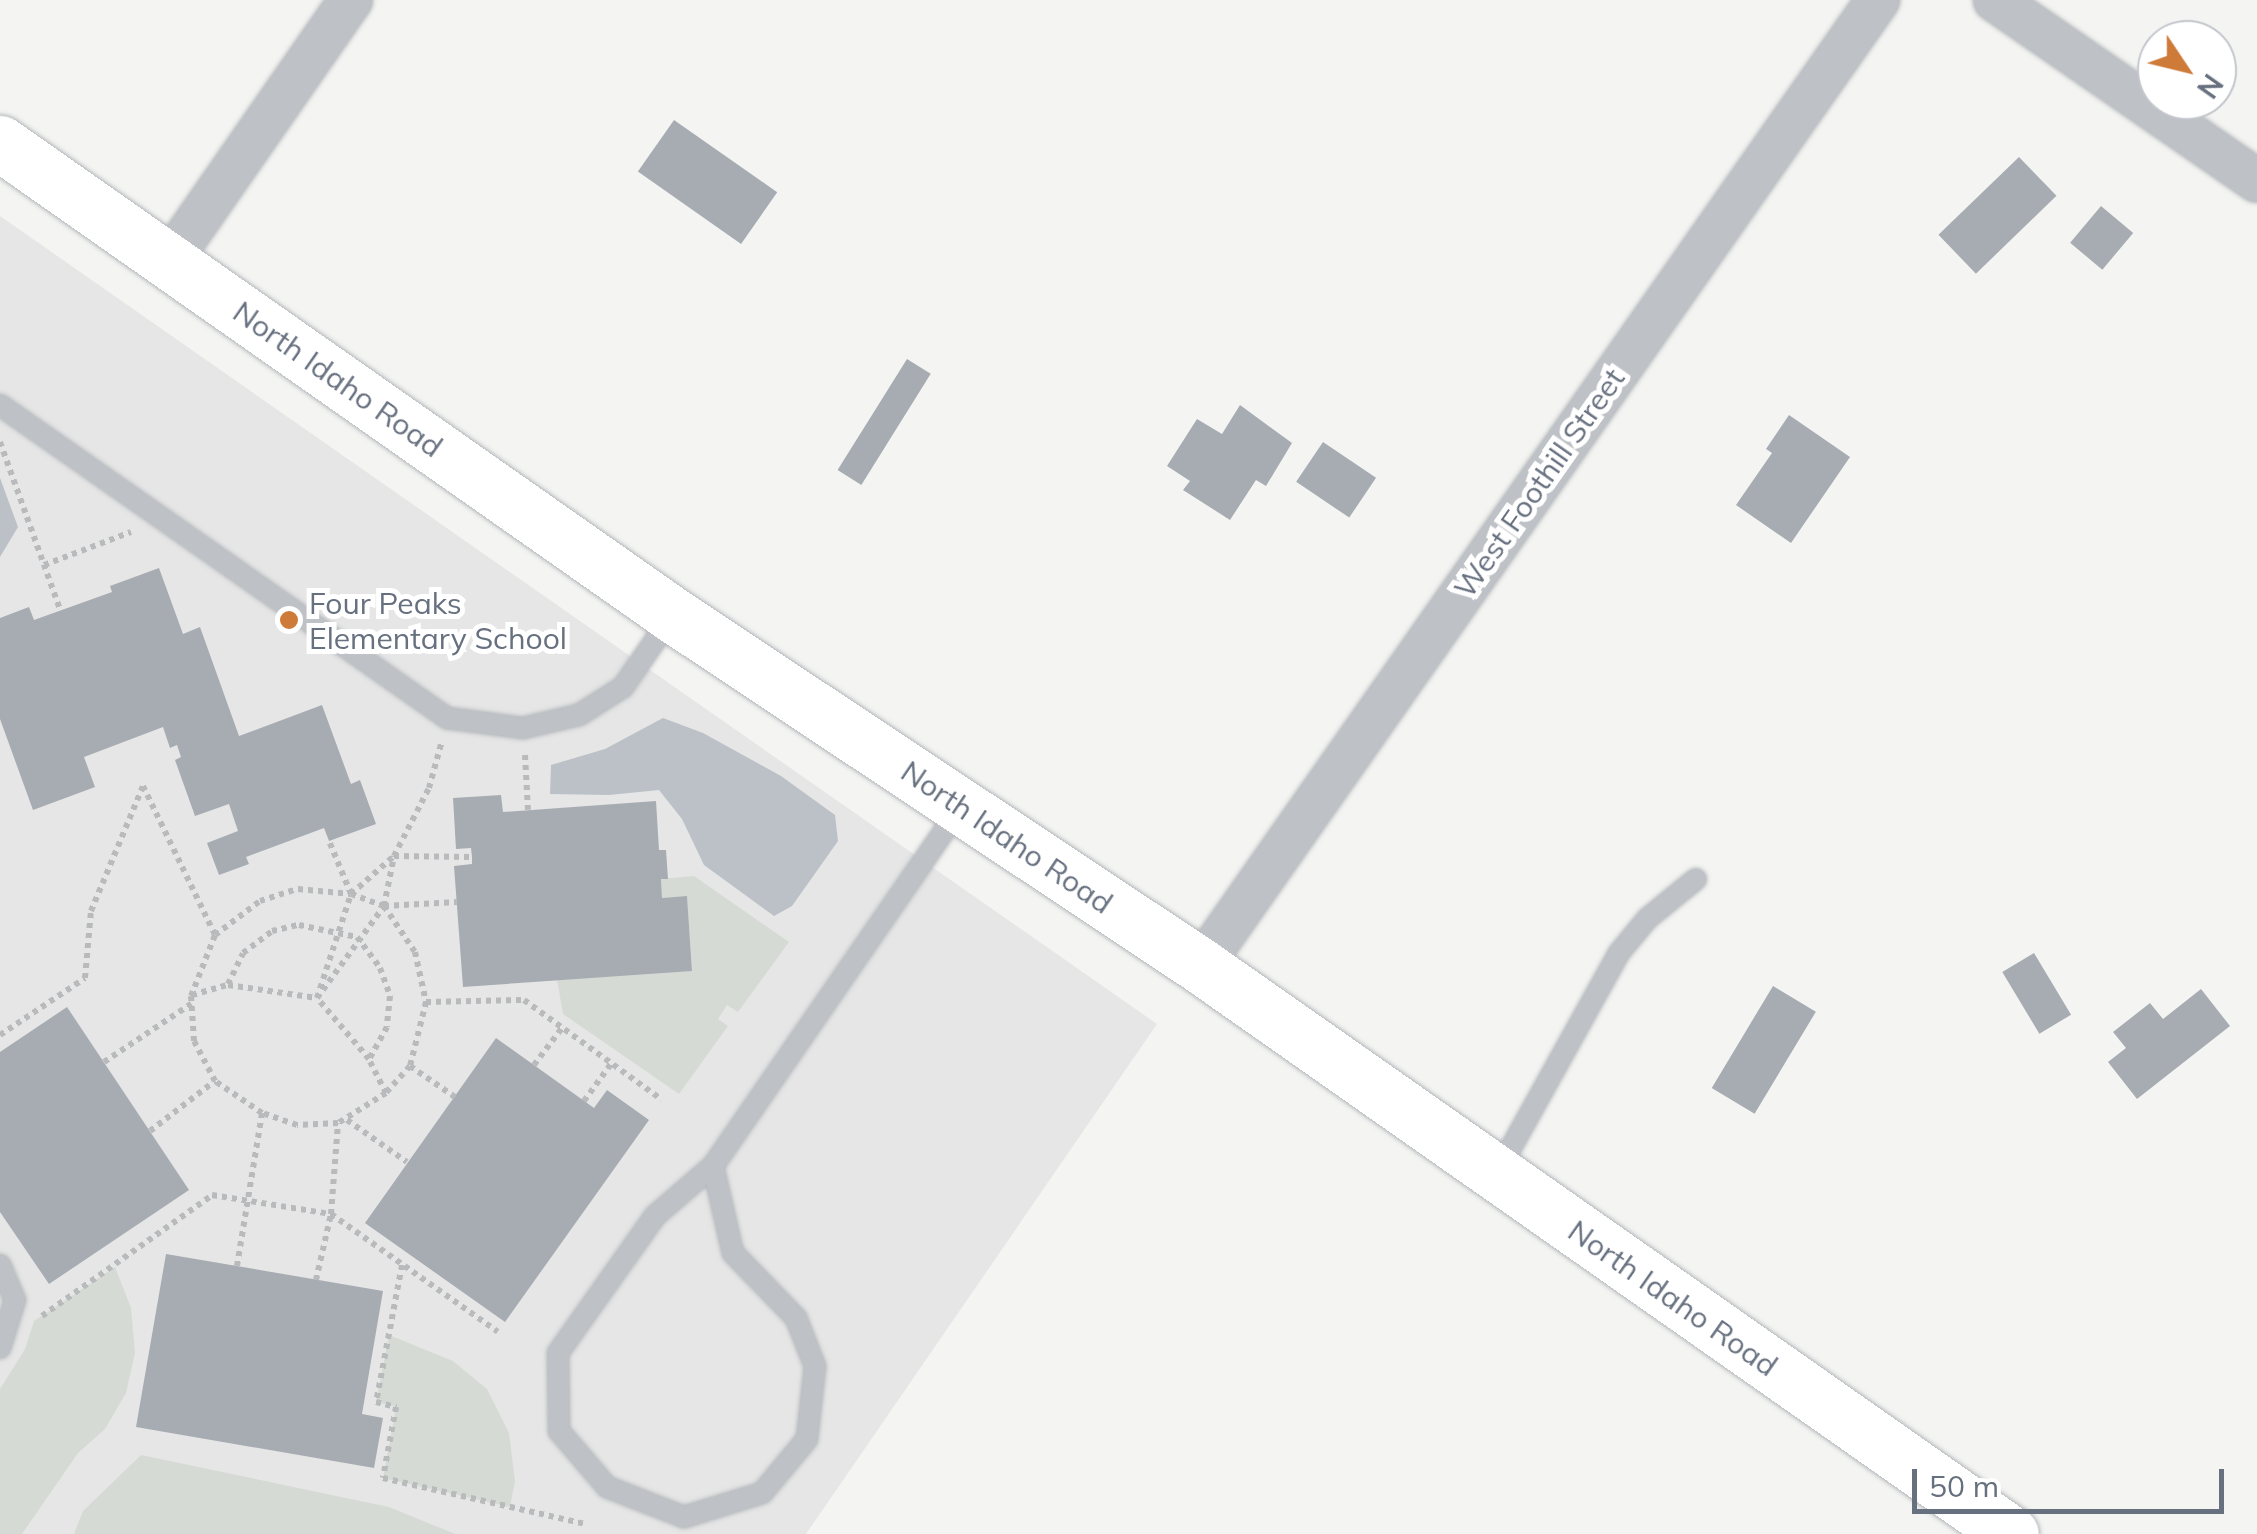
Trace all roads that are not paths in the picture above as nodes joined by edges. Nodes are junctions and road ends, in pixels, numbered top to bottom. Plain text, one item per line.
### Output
1 (351, 0) edge
2 (1878, 0) edge
3 (1995, 0) edge
4 (0, 144) edge
5 (2257, 180) edge
6 (170, 260) junction
7 (0, 405) edge
8 (673, 615) junction
9 (962, 806) junction
10 (1696, 879) dead end
11 (1201, 966) junction
12 (712, 1166) junction
13 (1496, 1174) junction
14 (0, 1265) edge
15 (0, 1348) edge
16 (2011, 1534) edge

1 - 6 street
2 - 11 street, West Foothill Street
3 - 5 street
4 - 6 street, North Idaho Road
6 - 8 street, North Idaho Road
7 - 8 lane
8 - 9 street, North Idaho Road
9 - 11 street, North Idaho Road
9 - 12 lane
10 - 13 lane
11 - 13 street, North Idaho Road
12 - 12 lane
13 - 16 street, North Idaho Road
14 - 15 lane

